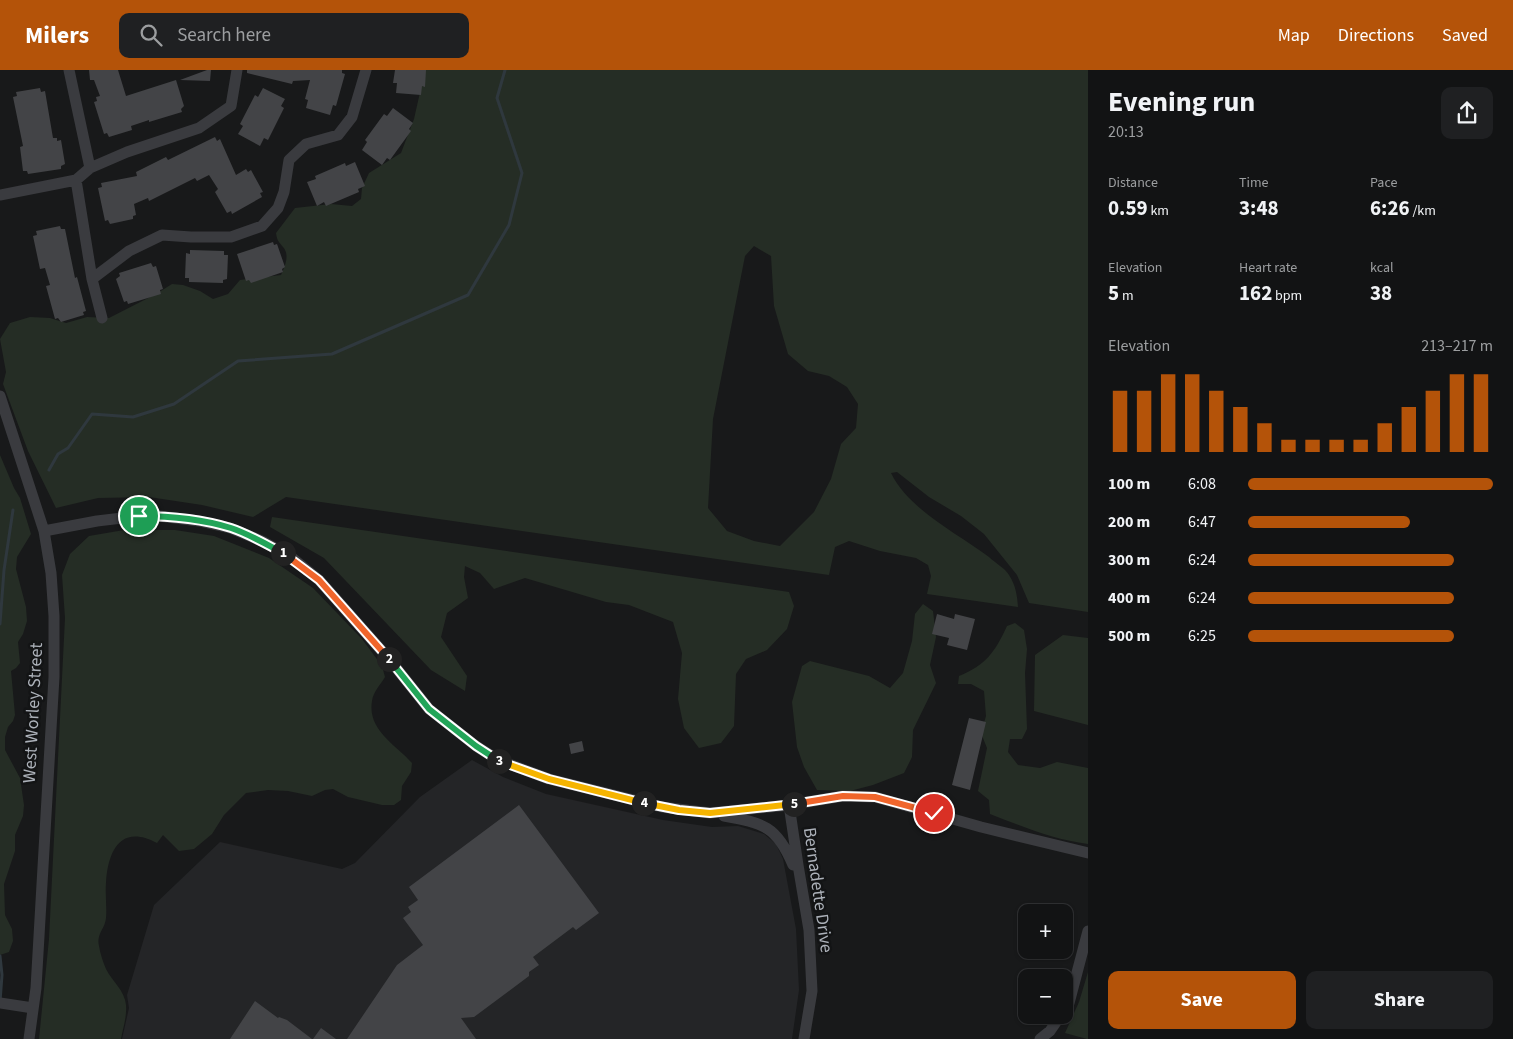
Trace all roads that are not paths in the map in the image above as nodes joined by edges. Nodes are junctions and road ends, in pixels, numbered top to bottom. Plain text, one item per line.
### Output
1 (69, 70) edge
2 (237, 70) edge
3 (366, 70) edge
4 (90, 168) junction
5 (76, 180) junction
6 (0, 195) edge
7 (92, 279) junction
8 (102, 318) dead end
9 (0, 398) edge
10 (44, 531) junction
11 (789, 805) junction
12 (710, 813) junction
13 (1088, 853) edge
14 (801, 883) junction
15 (1088, 931) edge
16 (1073, 988) edge
17 (0, 1003) edge
18 (33, 1008) junction
19 (1055, 1024) edge
20 (29, 1039) edge
21 (804, 1039) edge
22 (1040, 1039) edge

1 - 4 street
2 - 4 street
3 - 7 street
4 - 5 street
5 - 6 street
5 - 7 street
7 - 8 street
9 - 10 street, West Worley Street
10 - 12 street
10 - 18 street, West Worley Street
11 - 12 street
11 - 13 street
11 - 14 street, Bernadette Drive
12 - 14 street
14 - 21 street, Bernadette Drive
15 - 16 street
17 - 18 street
18 - 20 street, West Worley Street
19 - 22 street

